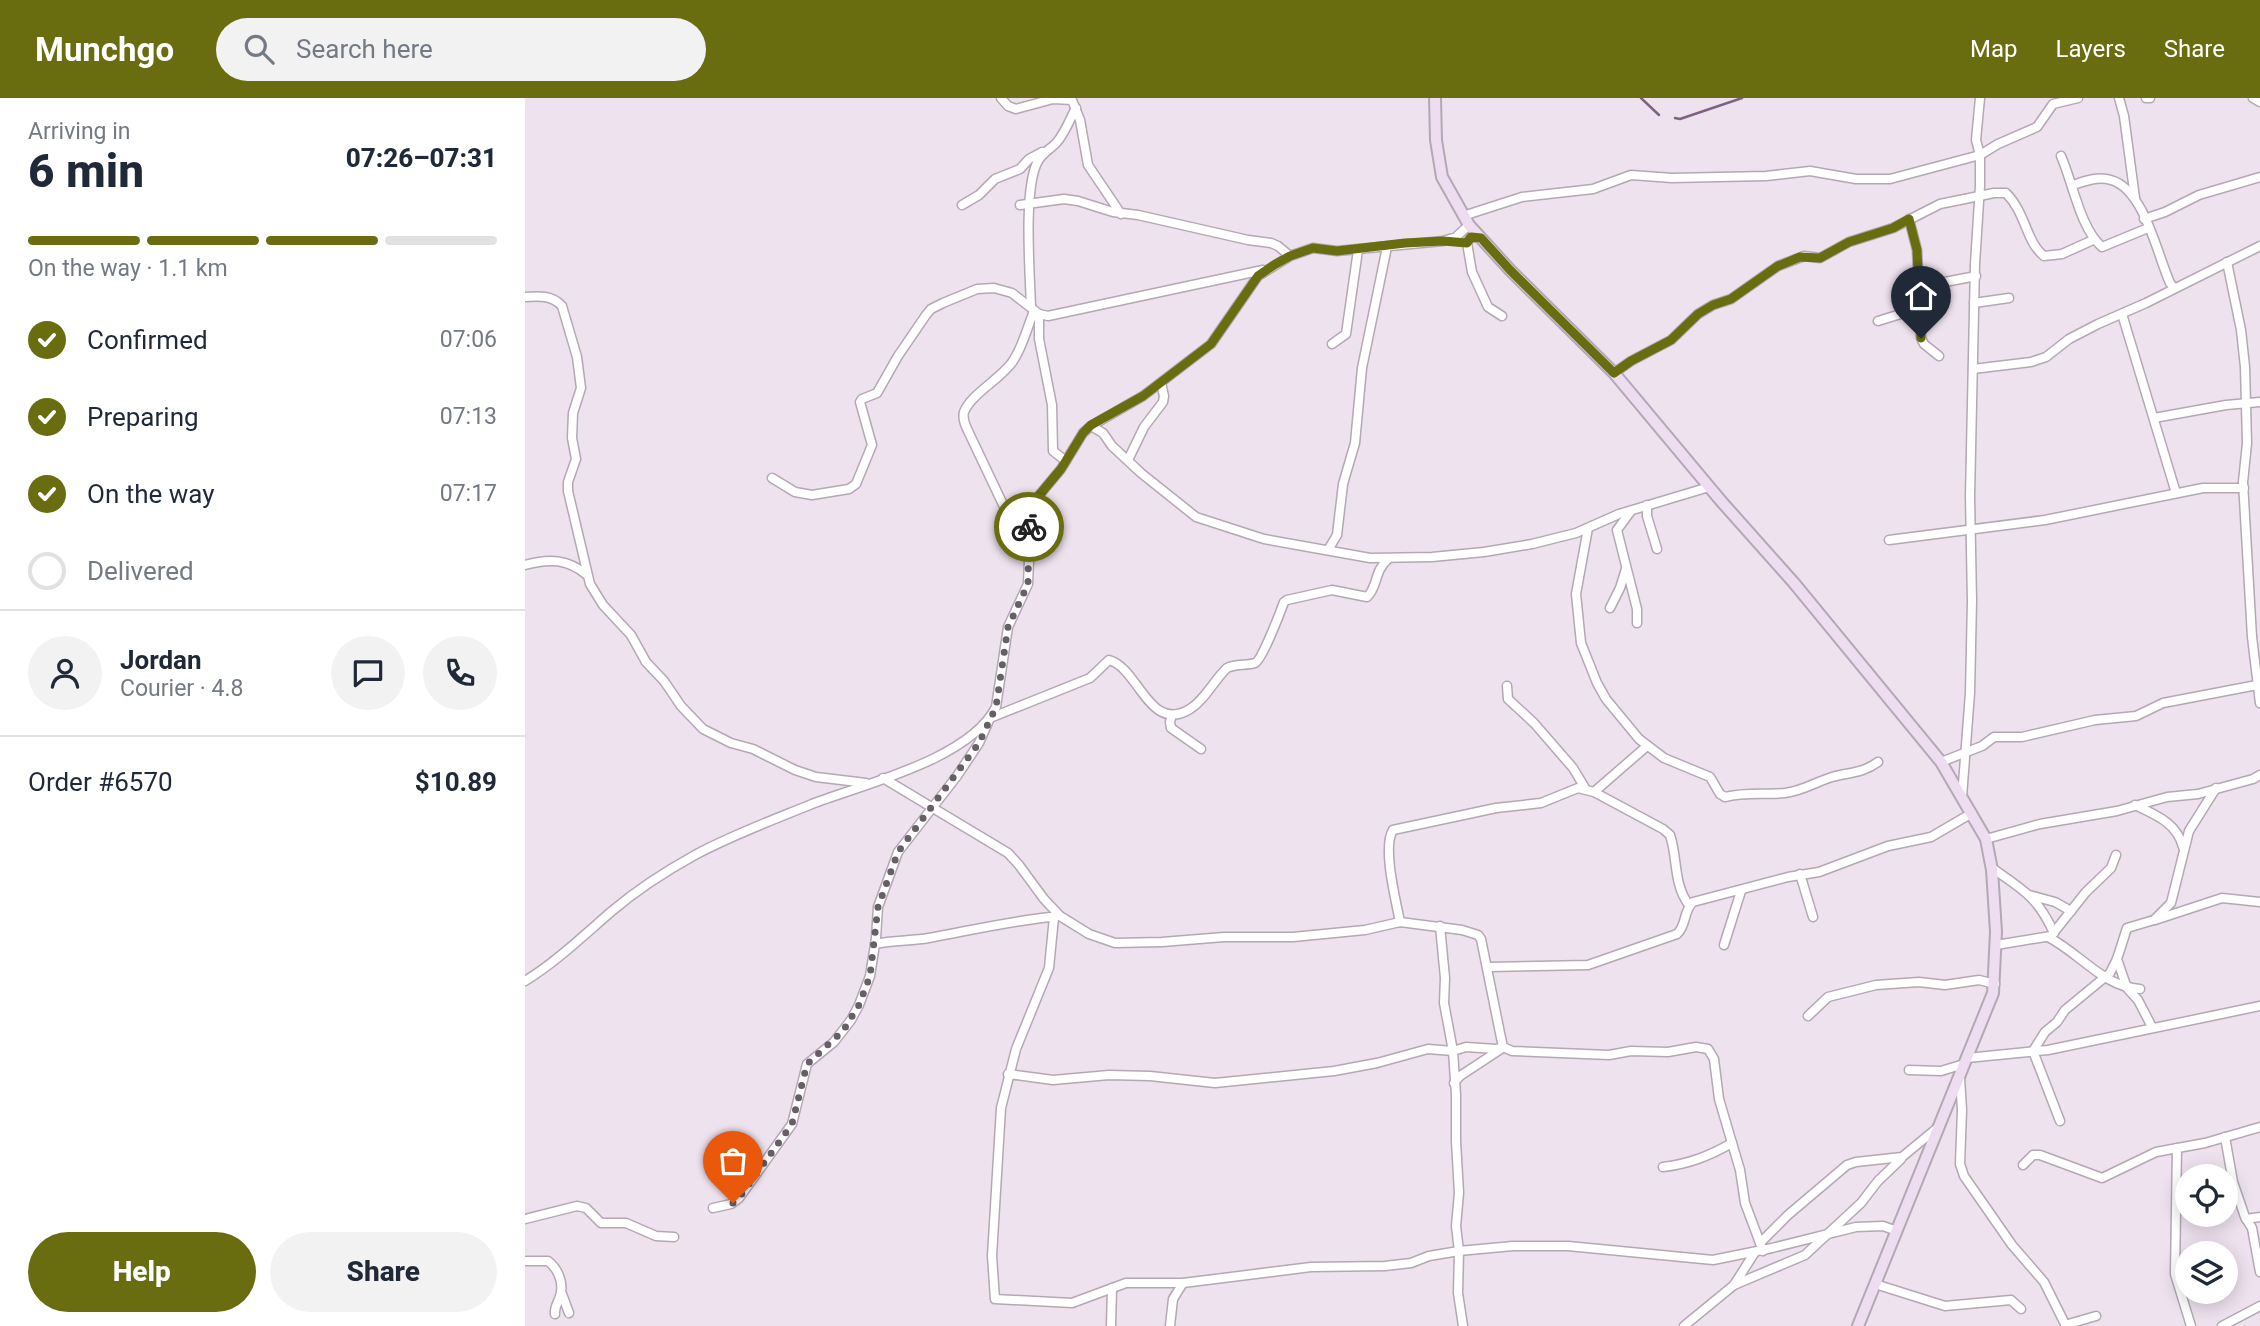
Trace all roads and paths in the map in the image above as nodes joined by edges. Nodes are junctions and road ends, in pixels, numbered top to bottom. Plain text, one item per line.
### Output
1 (1001, 98) edge
2 (1435, 98) edge
3 (1980, 98) edge
4 (2078, 98) edge
5 (2119, 98) edge
6 (2253, 98) edge
7 (1074, 102) edge
8 (2260, 102) edge
9 (1048, 149) junction
10 (1980, 155) junction
11 (2061, 156) dead end
12 (2260, 177) edge
13 (2073, 185) junction
14 (1979, 197) junction
15 (2135, 198) junction
16 (1025, 204) junction
17 (962, 205) dead end
18 (1121, 214) junction
19 (1909, 219) junction
20 (2144, 219) junction
21 (1466, 221) junction
22 (2148, 228) junction
23 (1481, 238) junction
24 (2093, 240) junction
25 (1443, 241) junction
26 (1467, 243) junction
27 (2260, 246) edge
28 (1387, 247) junction
29 (1357, 250) junction
30 (1290, 256) junction
31 (2227, 262) junction
32 (1268, 269) junction
33 (1976, 276) junction
34 (1919, 287) junction
35 (2174, 288) junction
36 (525, 297) edge
37 (2009, 298) dead end
38 (1974, 303) junction
39 (1920, 309) junction
40 (1035, 311) junction
41 (2122, 314) junction
42 (1502, 316) dead end
43 (1878, 321) dead end
44 (1332, 344) dead end
45 (1939, 355) dead end
46 (1973, 369) junction
47 (1614, 373) junction
48 (1161, 383) junction
49 (2260, 402) edge
50 (2247, 404) junction
51 (2154, 418) junction
52 (1091, 425) junction
53 (1128, 460) junction
54 (1066, 461) junction
55 (772, 478) dead end
56 (1709, 487) junction
57 (2243, 488) junction
58 (2176, 493) junction
59 (1647, 505) junction
60 (1632, 510) junction
61 (1588, 528) junction
62 (1971, 529) junction
63 (1889, 540) dead end
64 (1657, 549) dead end
65 (1328, 550) junction
66 (1028, 558) junction
67 (1388, 559) junction
68 (525, 565) edge
69 (1626, 568) junction
70 (588, 576) junction
71 (1610, 608) dead end
72 (1637, 623) dead end
73 (2257, 685) junction
74 (1507, 686) dead end
75 (2260, 703) edge
76 (1172, 715) junction
77 (990, 718) junction
78 (1647, 746) junction
79 (1201, 749) dead end
80 (1965, 751) junction
81 (1878, 762) dead end
82 (1941, 762) junction
83 (2260, 777) edge
84 (883, 778) junction
85 (869, 783) junction
86 (2216, 788) junction
87 (1589, 790) junction
88 (1962, 797) junction
89 (2135, 806) junction
90 (932, 808) junction
91 (1972, 813) junction
92 (1986, 839) junction
93 (2183, 850) junction
94 (2116, 855) dead end
95 (1992, 868) junction
96 (1800, 874) junction
97 (1741, 891) junction
98 (2029, 895) junction
99 (2260, 902) edge
100 (2171, 904) junction
101 (1689, 905) junction
102 (2071, 911) junction
103 (1057, 917) junction
104 (1813, 917) dead end
105 (2165, 917) junction
106 (2154, 920) junction
107 (1400, 922) junction
108 (1440, 926) junction
109 (2051, 935) junction
110 (875, 944) junction
111 (1724, 945) dead end
112 (1996, 945) junction
113 (2117, 959) junction
114 (1488, 967) junction
115 (2106, 978) junction
116 (525, 981) edge
117 (1995, 984) junction
118 (2127, 988) junction
119 (2140, 989) dead end
120 (2260, 1006) edge
121 (1808, 1016) dead end
122 (2152, 1027) junction
123 (1503, 1047) junction
124 (1453, 1051) junction
125 (2033, 1051) junction
126 (1964, 1066) junction
127 (1909, 1070) dead end
128 (1008, 1074) junction
129 (1454, 1083) junction
130 (2060, 1121) dead end
131 (1938, 1127) junction
132 (2260, 1127) edge
133 (2224, 1137) junction
134 (1732, 1143) junction
135 (2177, 1149) junction
136 (1902, 1157) junction
137 (2023, 1165) dead end
138 (1663, 1167) dead end
139 (713, 1208) dead end
140 (2260, 1218) edge
141 (525, 1219) edge
142 (2246, 1219) junction
143 (1897, 1231) junction
144 (2253, 1231) junction
145 (1826, 1235) junction
146 (674, 1237) dead end
147 (1759, 1248) junction
148 (1459, 1251) junction
149 (525, 1261) edge
150 (2260, 1272) edge
151 (1183, 1283) junction
152 (1875, 1283) junction
153 (1734, 1286) junction
154 (1112, 1288) junction
155 (562, 1294) junction
156 (2260, 1306) edge
157 (2021, 1309) dead end
158 (569, 1313) dead end
159 (555, 1314) dead end
160 (2096, 1316) dead end
161 (1111, 1326) edge
162 (1170, 1326) edge
163 (1464, 1326) edge
164 (1683, 1326) edge
165 (1858, 1326) edge
166 (2065, 1326) edge
167 (2190, 1326) edge
168 (2222, 1326) edge

1 - 7 street
2 - 21 street
3 - 10 street
4 - 10 street
5 - 15 street
6 - 8 street
7 - 9 street
7 - 18 street
9 - 16 street
9 - 17 street
10 - 14 street
10 - 21 street
11 - 13 street
12 - 20 street
13 - 15 street
13 - 24 street
14 - 19 street
14 - 24 street
14 - 33 street
15 - 20 street
16 - 18 street
16 - 40 street
18 - 30 street
19 - 34 street
19 - 47 street
20 - 22 street
21 - 23 street
21 - 25 street
22 - 24 street
22 - 35 street
23 - 26 street
23 - 47 street
25 - 26 street
25 - 28 street
26 - 42 street
27 - 31 street
28 - 29 street
28 - 65 street
29 - 30 street
29 - 44 street
30 - 32 street
31 - 35 street
31 - 50 street
32 - 40 street
32 - 48 street
33 - 34 street
33 - 38 street
34 - 39 street
35 - 41 street
36 - 70 street
37 - 38 street
38 - 46 street
39 - 43 street
39 - 45 street
40 - 54 street
40 - 55 street
40 - 66 street
41 - 46 street
41 - 51 street
46 - 62 street
47 - 56 street
48 - 52 street
48 - 53 street
49 - 50 street
50 - 51 street
50 - 57 street
51 - 58 street
52 - 53 street
52 - 54 street
53 - 65 street
54 - 66 street
56 - 59 street
56 - 82 street
57 - 58 street
57 - 73 street
58 - 62 street
59 - 60 street
59 - 64 street
60 - 61 street
60 - 69 street
61 - 67 street
61 - 78 street
62 - 63 street
62 - 80 street
65 - 67 street
66 - 77 street
67 - 76 street
68 - 70 street
69 - 71 street
69 - 72 street
70 - 85 street
73 - 75 street
73 - 80 street
74 - 87 street
76 - 77 street
76 - 79 street
77 - 84 street
77 - 90 street
78 - 81 street
78 - 87 street
80 - 82 street
80 - 88 street
82 - 88 street
83 - 86 street
84 - 85 street
84 - 90 street
85 - 116 street
86 - 89 street
86 - 93 street
87 - 101 street
87 - 107 street
88 - 91 street
89 - 92 street
89 - 93 street
90 - 103 street
90 - 110 street
91 - 92 street
91 - 96 street
92 - 95 street
93 - 100 street
94 - 102 street
95 - 98 street
95 - 112 street
96 - 97 street
96 - 104 street
97 - 101 street
97 - 111 street
98 - 102 street
98 - 109 street
99 - 105 street
100 - 105 street
100 - 106 street
101 - 114 street
102 - 109 street
103 - 107 street
103 - 110 street
103 - 128 street
105 - 106 street
106 - 113 street
107 - 108 street
108 - 114 street
108 - 124 street
109 - 112 street
109 - 115 street
110 - 139 street
112 - 117 street
113 - 115 street
113 - 118 street
114 - 123 street
115 - 118 street
115 - 125 street
117 - 121 street
117 - 126 street
118 - 119 street
118 - 122 street
120 - 122 street
122 - 125 street
123 - 124 street
123 - 129 street
123 - 134 street
124 - 128 street
124 - 129 street
125 - 126 street
125 - 130 street
126 - 127 street
126 - 131 street
126 - 166 street
128 - 154 street
129 - 148 street
131 - 136 street
131 - 143 street
132 - 133 street
133 - 135 street
133 - 142 street
134 - 138 street
134 - 147 street
135 - 137 street
135 - 167 street
136 - 145 street
136 - 147 street
140 - 142 street
140 - 144 street
141 - 146 street
142 - 144 street
143 - 145 street
143 - 152 street
144 - 150 street
145 - 147 street
145 - 153 street
147 - 148 street
147 - 153 street
148 - 151 street
148 - 163 street
149 - 155 street
151 - 154 street
151 - 162 street
152 - 157 street
152 - 165 street
153 - 164 street
154 - 161 street
155 - 158 street
155 - 159 street
156 - 168 street
160 - 166 street

